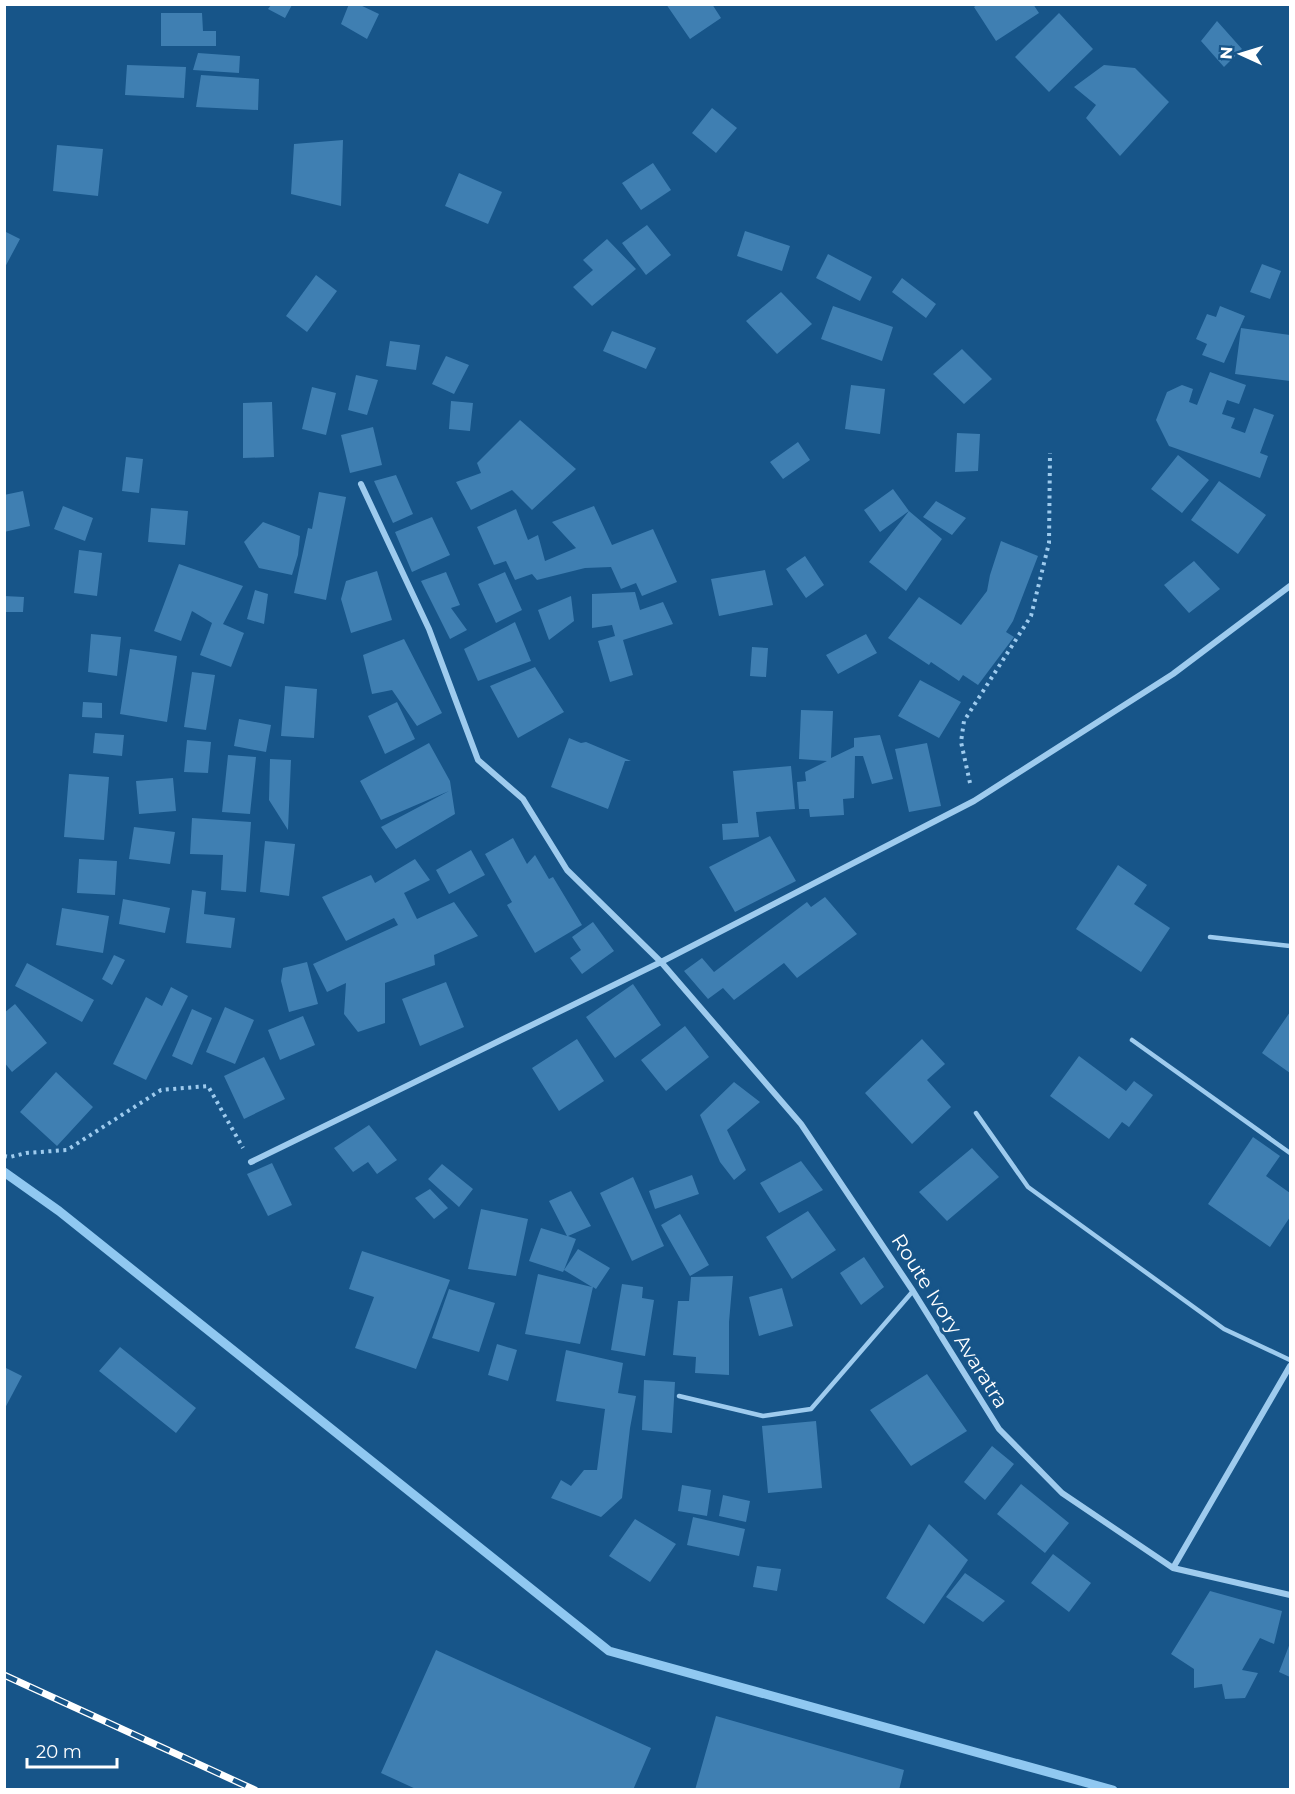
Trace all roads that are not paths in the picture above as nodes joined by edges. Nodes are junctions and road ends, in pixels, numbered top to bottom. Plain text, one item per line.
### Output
1 (361, 484) dead end
2 (1290, 586) edge
3 (1210, 937) dead end
4 (1290, 946) edge
5 (661, 962) junction
6 (1132, 1040) dead end
7 (976, 1113) dead end
8 (1290, 1154) edge
9 (251, 1162) road end
10 (913, 1291) junction
11 (1290, 1360) edge
12 (1290, 1366) edge
13 (679, 1396) dead end
14 (1173, 1568) junction
15 (1290, 1594) edge

1 - 5 street, Route Ivory Avaratra
2 - 5 street
3 - 4 lane
5 - 9 street
5 - 10 street, Route Ivory Avaratra
6 - 8 lane
7 - 11 lane
10 - 13 lane
10 - 14 street, Route Ivory Avaratra
12 - 14 street
14 - 15 street, Route Ivory Avaratra

